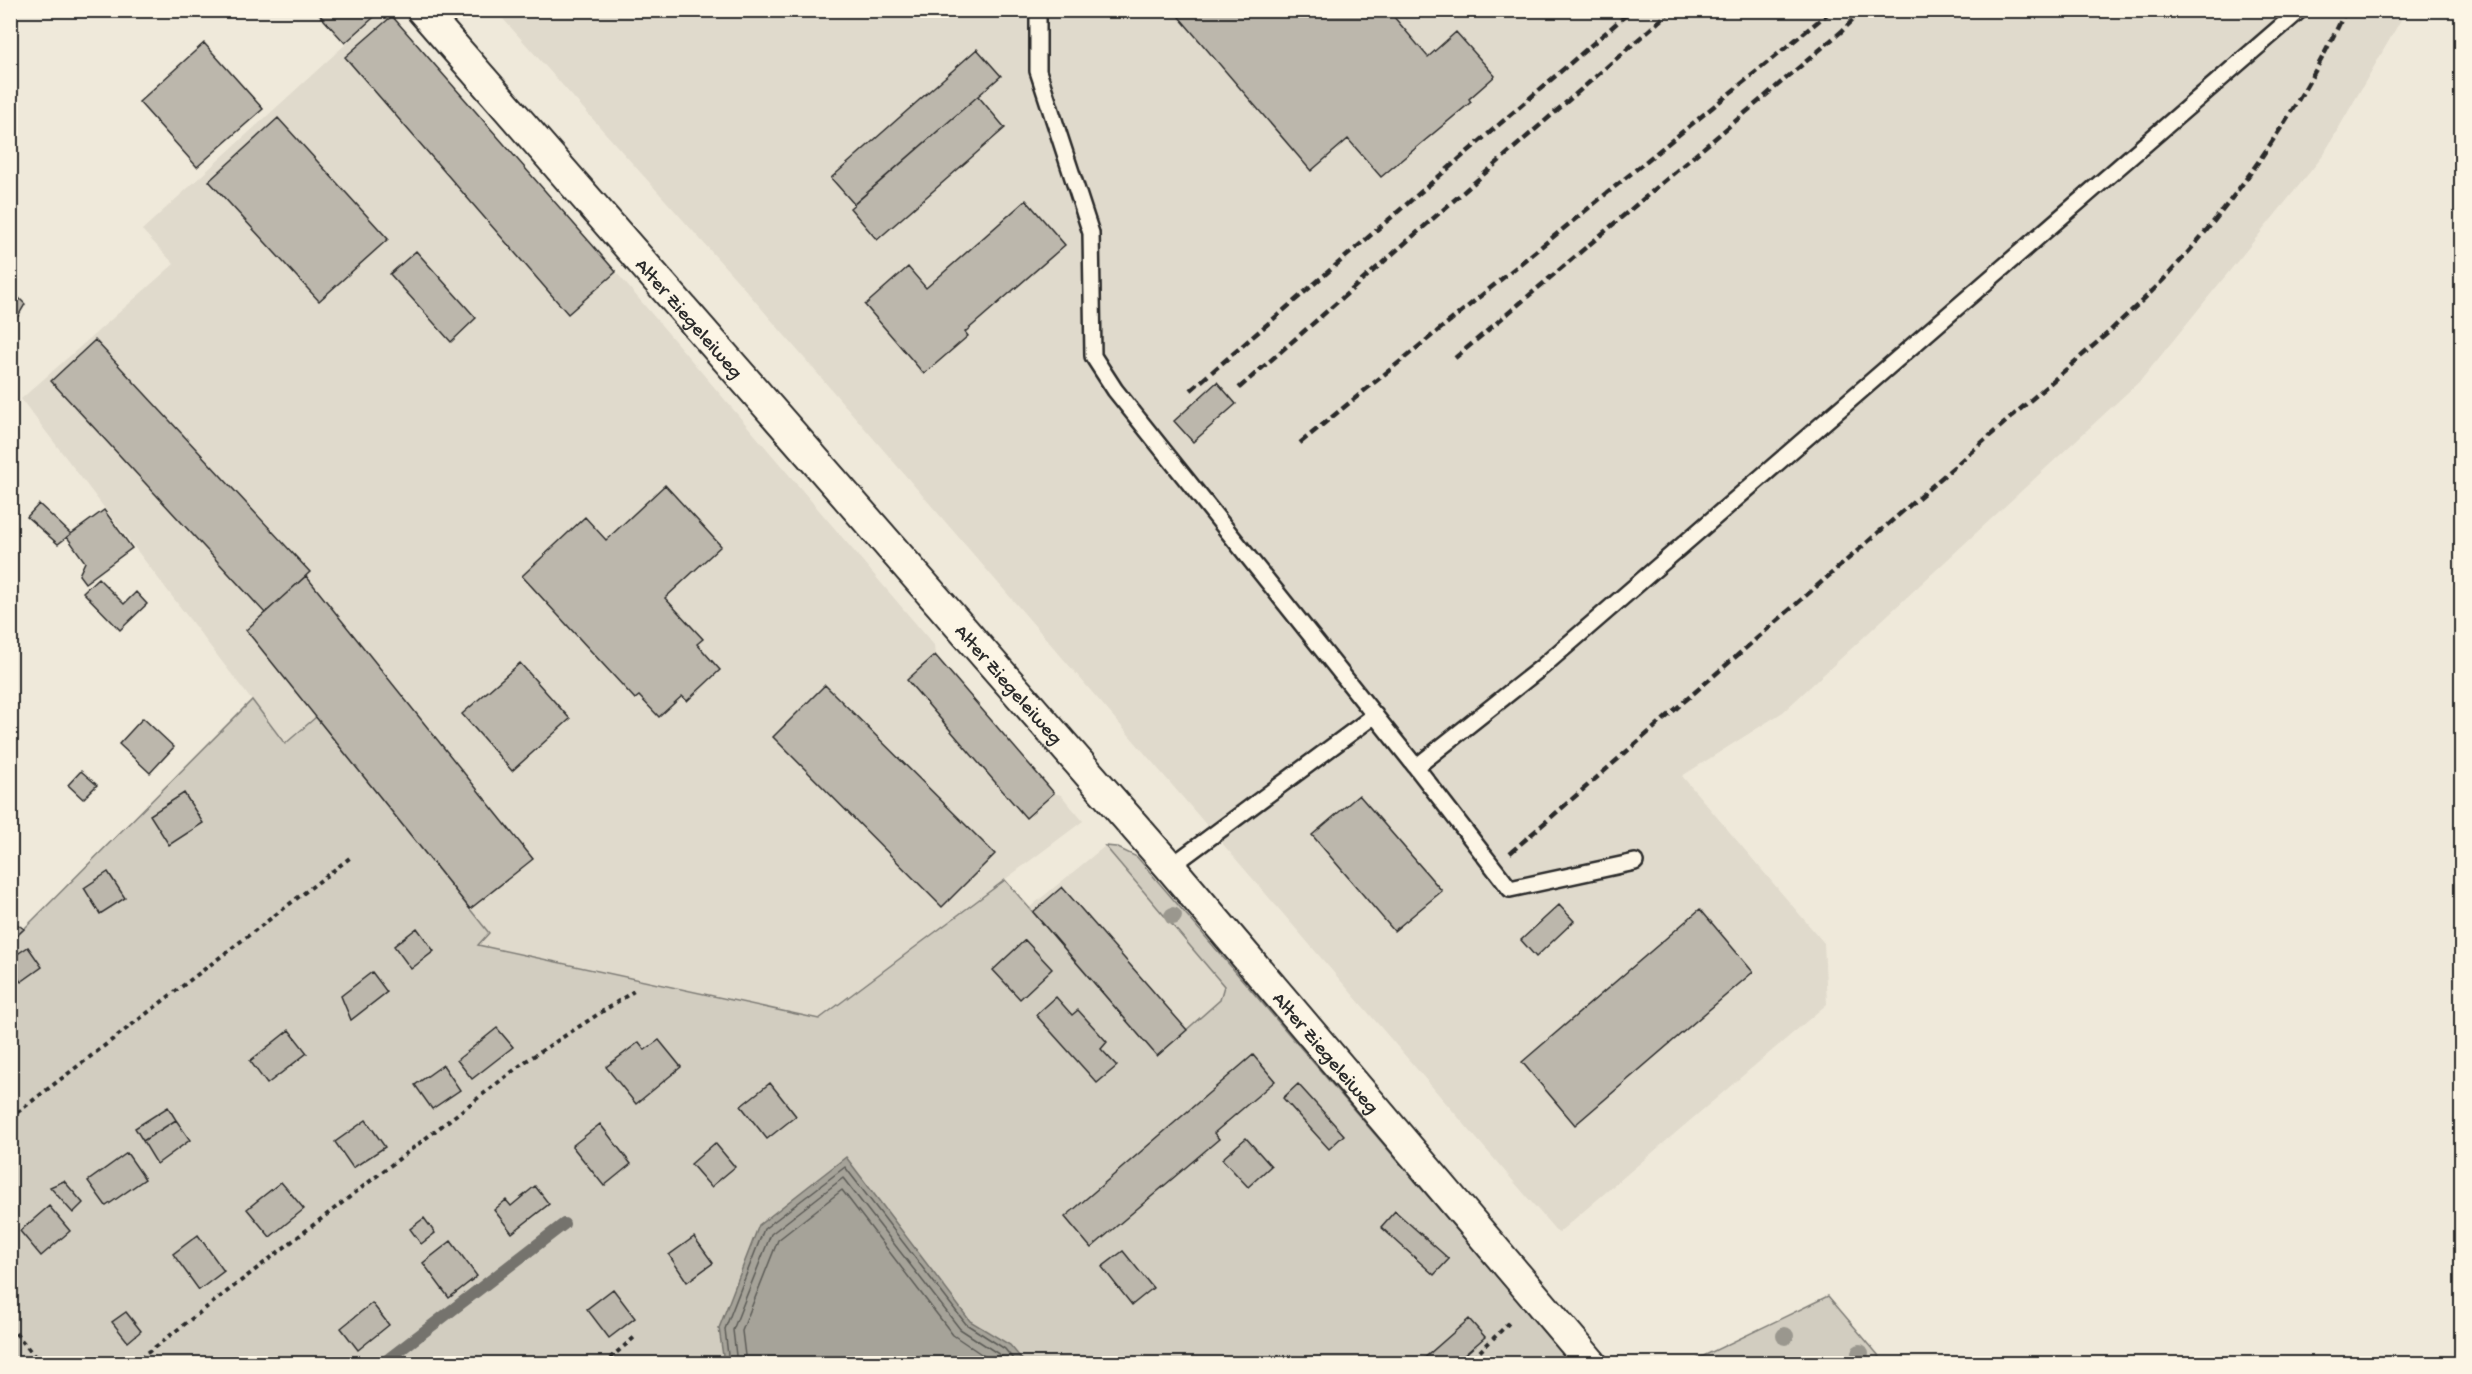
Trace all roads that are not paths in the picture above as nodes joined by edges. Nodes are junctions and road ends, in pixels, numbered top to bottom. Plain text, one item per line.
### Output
1 (422, 10) edge
2 (1038, 10) edge
3 (2300, 10) edge
4 (1375, 715) junction
5 (1416, 767) junction
6 (1635, 862) dead end
7 (1170, 867) junction
8 (1592, 1364) edge

1 - 7 street, Alter Ziegeleiweg
2 - 4 lane
3 - 5 lane
4 - 5 lane
4 - 7 lane
5 - 6 lane
7 - 8 street, Alter Ziegeleiweg

